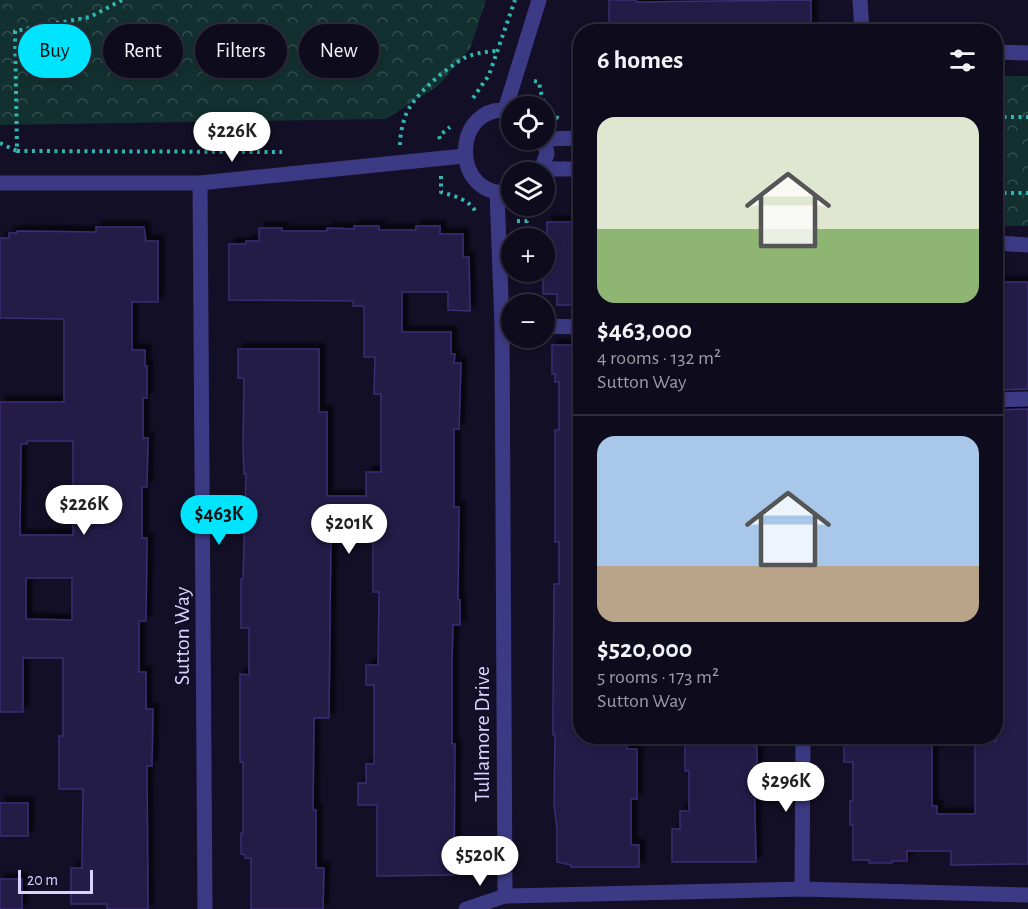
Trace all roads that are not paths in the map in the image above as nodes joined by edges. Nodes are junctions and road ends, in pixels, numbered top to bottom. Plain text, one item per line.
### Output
1 (539, 0) edge
2 (860, 0) edge
3 (862, 24) edge
4 (1003, 52) edge
5 (1028, 53) edge
6 (511, 96) edge
7 (501, 111) edge
8 (573, 138) edge
9 (555, 139) edge
10 (464, 156) junction
11 (573, 169) edge
12 (555, 170) edge
13 (0, 183) edge
14 (200, 183) junction
15 (501, 191) edge
16 (505, 216) edge
17 (1003, 243) edge
18 (1028, 245) edge
19 (506, 294) edge
20 (555, 326) edge
21 (573, 327) edge
22 (507, 348) edge
23 (1028, 399) edge
24 (1003, 400) edge
25 (803, 744) edge
26 (802, 890) junction
27 (1028, 895) edge
28 (505, 896) junction
29 (205, 909) edge
30 (466, 909) edge

1 - 6 street
2 - 3 street
4 - 5 street
7 - 10 street
8 - 9 street
10 - 14 street
10 - 15 street
11 - 12 street
13 - 14 street
14 - 29 street, Sutton Way
16 - 19 street, Tullamore Drive
17 - 18 street
20 - 21 street
22 - 28 street, Tullamore Drive
23 - 24 street
25 - 26 street
26 - 27 street
26 - 28 street
28 - 30 street

